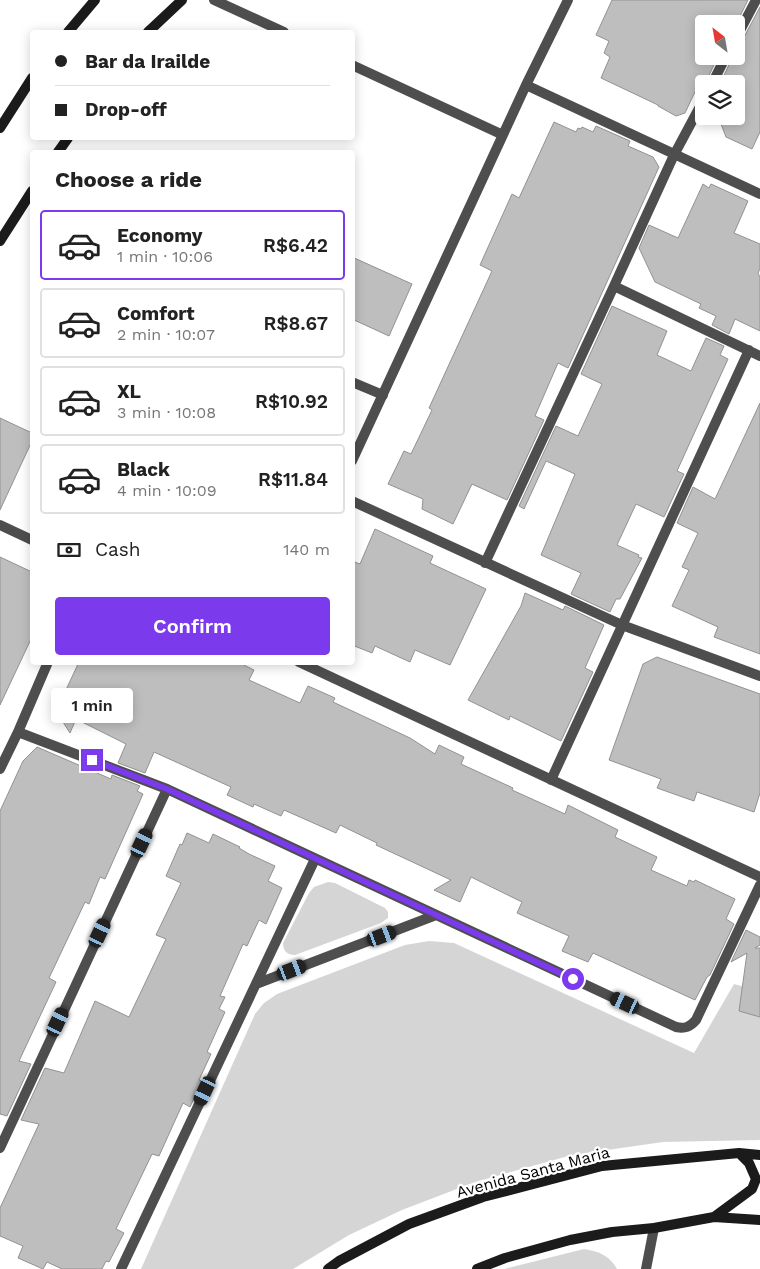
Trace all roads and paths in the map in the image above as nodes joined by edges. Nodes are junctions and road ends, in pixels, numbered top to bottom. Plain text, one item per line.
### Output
1 (96, 0) edge
2 (182, 0) edge
3 (214, 0) edge
4 (568, 0) edge
5 (756, 0) edge
6 (745, 21) edge
7 (70, 30) edge
8 (150, 30) edge
9 (280, 30) edge
10 (355, 66) edge
11 (30, 81) edge
12 (526, 85) junction
13 (695, 116) edge
14 (0, 128) edge
15 (503, 135) junction
16 (674, 155) junction
17 (30, 194) edge
18 (760, 194) edge
19 (1, 236) edge
20 (614, 286) junction
21 (749, 350) junction
22 (760, 356) edge
23 (355, 383) edge
24 (383, 395) junction
25 (355, 455) edge
26 (355, 502) edge
27 (0, 525) edge
28 (30, 539) edge
29 (485, 563) junction
30 (622, 625) junction
31 (47, 665) edge
32 (305, 665) edge
33 (760, 676) edge
34 (18, 732) junction
35 (0, 769) edge
36 (551, 780) junction
37 (167, 789) junction
38 (315, 859) junction
39 (760, 877) edge
40 (760, 885) edge
41 (436, 915) junction
42 (256, 984) junction
43 (0, 1148) edge
44 (739, 1153) junction
45 (760, 1155) edge
46 (714, 1218) junction
47 (760, 1220) edge
48 (654, 1228) junction
49 (121, 1269) edge
50 (328, 1269) edge
51 (477, 1269) edge
52 (646, 1269) edge

1 - 7 main road
2 - 8 main road
3 - 9 street
4 - 12 street
5 - 6 street
10 - 15 street
11 - 14 main road
12 - 15 street
12 - 16 street
13 - 16 street
15 - 24 street
16 - 18 street
16 - 20 street
17 - 19 main road
20 - 21 street
20 - 29 street
21 - 22 street
21 - 30 street
23 - 24 street
24 - 25 street
26 - 29 street
27 - 28 street
29 - 30 street
30 - 33 street
30 - 36 street
31 - 34 street
32 - 36 street
34 - 35 street
34 - 37 street
36 - 39 street
37 - 38 street
37 - 43 street
38 - 41 street
38 - 42 street
40 - 41 street
41 - 42 street
42 - 49 street
44 - 45 main road, Avenida Santa Maria
44 - 46 main road
44 - 50 main road, Avenida Santa Maria
46 - 47 main road
46 - 48 main road
48 - 51 main road
48 - 52 street

